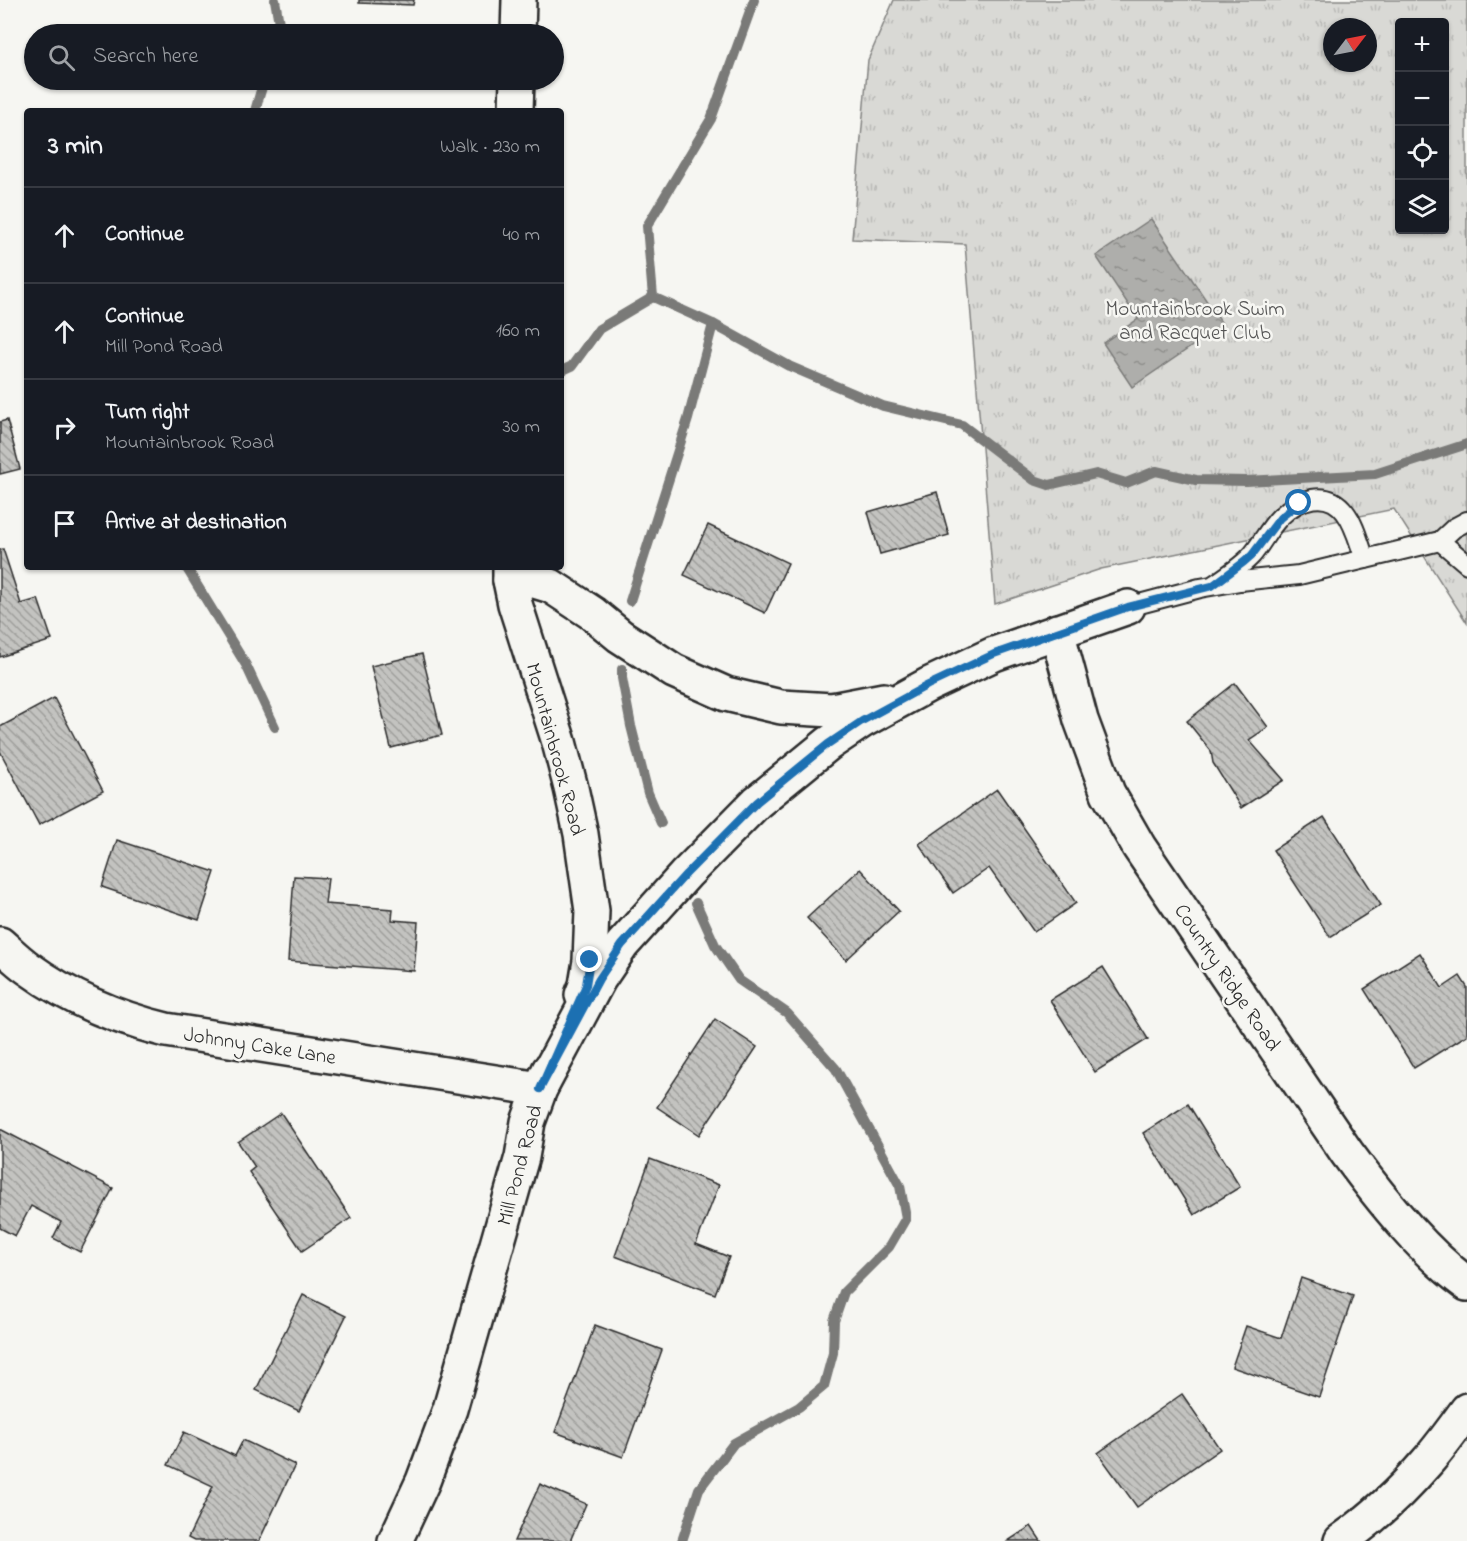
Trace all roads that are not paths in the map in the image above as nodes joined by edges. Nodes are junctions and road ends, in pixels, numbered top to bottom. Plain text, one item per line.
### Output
1 (519, 0) edge
2 (518, 24) edge
3 (517, 90) edge
4 (516, 108) edge
5 (1467, 521) edge
6 (1440, 541) junction
7 (1365, 559) junction
8 (1467, 564) edge
9 (510, 574) edge
10 (1212, 586) junction
11 (1128, 607) joint
12 (1058, 631) junction
13 (928, 685) junction
14 (0, 944) edge
15 (540, 1089) junction
16 (1467, 1284) edge
17 (1467, 1410) edge
18 (395, 1541) edge
19 (1341, 1541) edge

1 - 2 street
3 - 4 street
5 - 6 lane
6 - 7 lane
6 - 8 lane
7 - 10 lane
7 - 10 lane
9 - 13 street, Mountainbrook Road
9 - 15 street, Mountainbrook Road
10 - 11 lane
11 - 12 street, Mill Pond Road
12 - 13 street, Mill Pond Road
12 - 16 street, Country Ridge Road
13 - 15 street, Mill Pond Road
14 - 15 street, Johnny Cake Lane
15 - 18 street, Mill Pond Road
17 - 19 street

